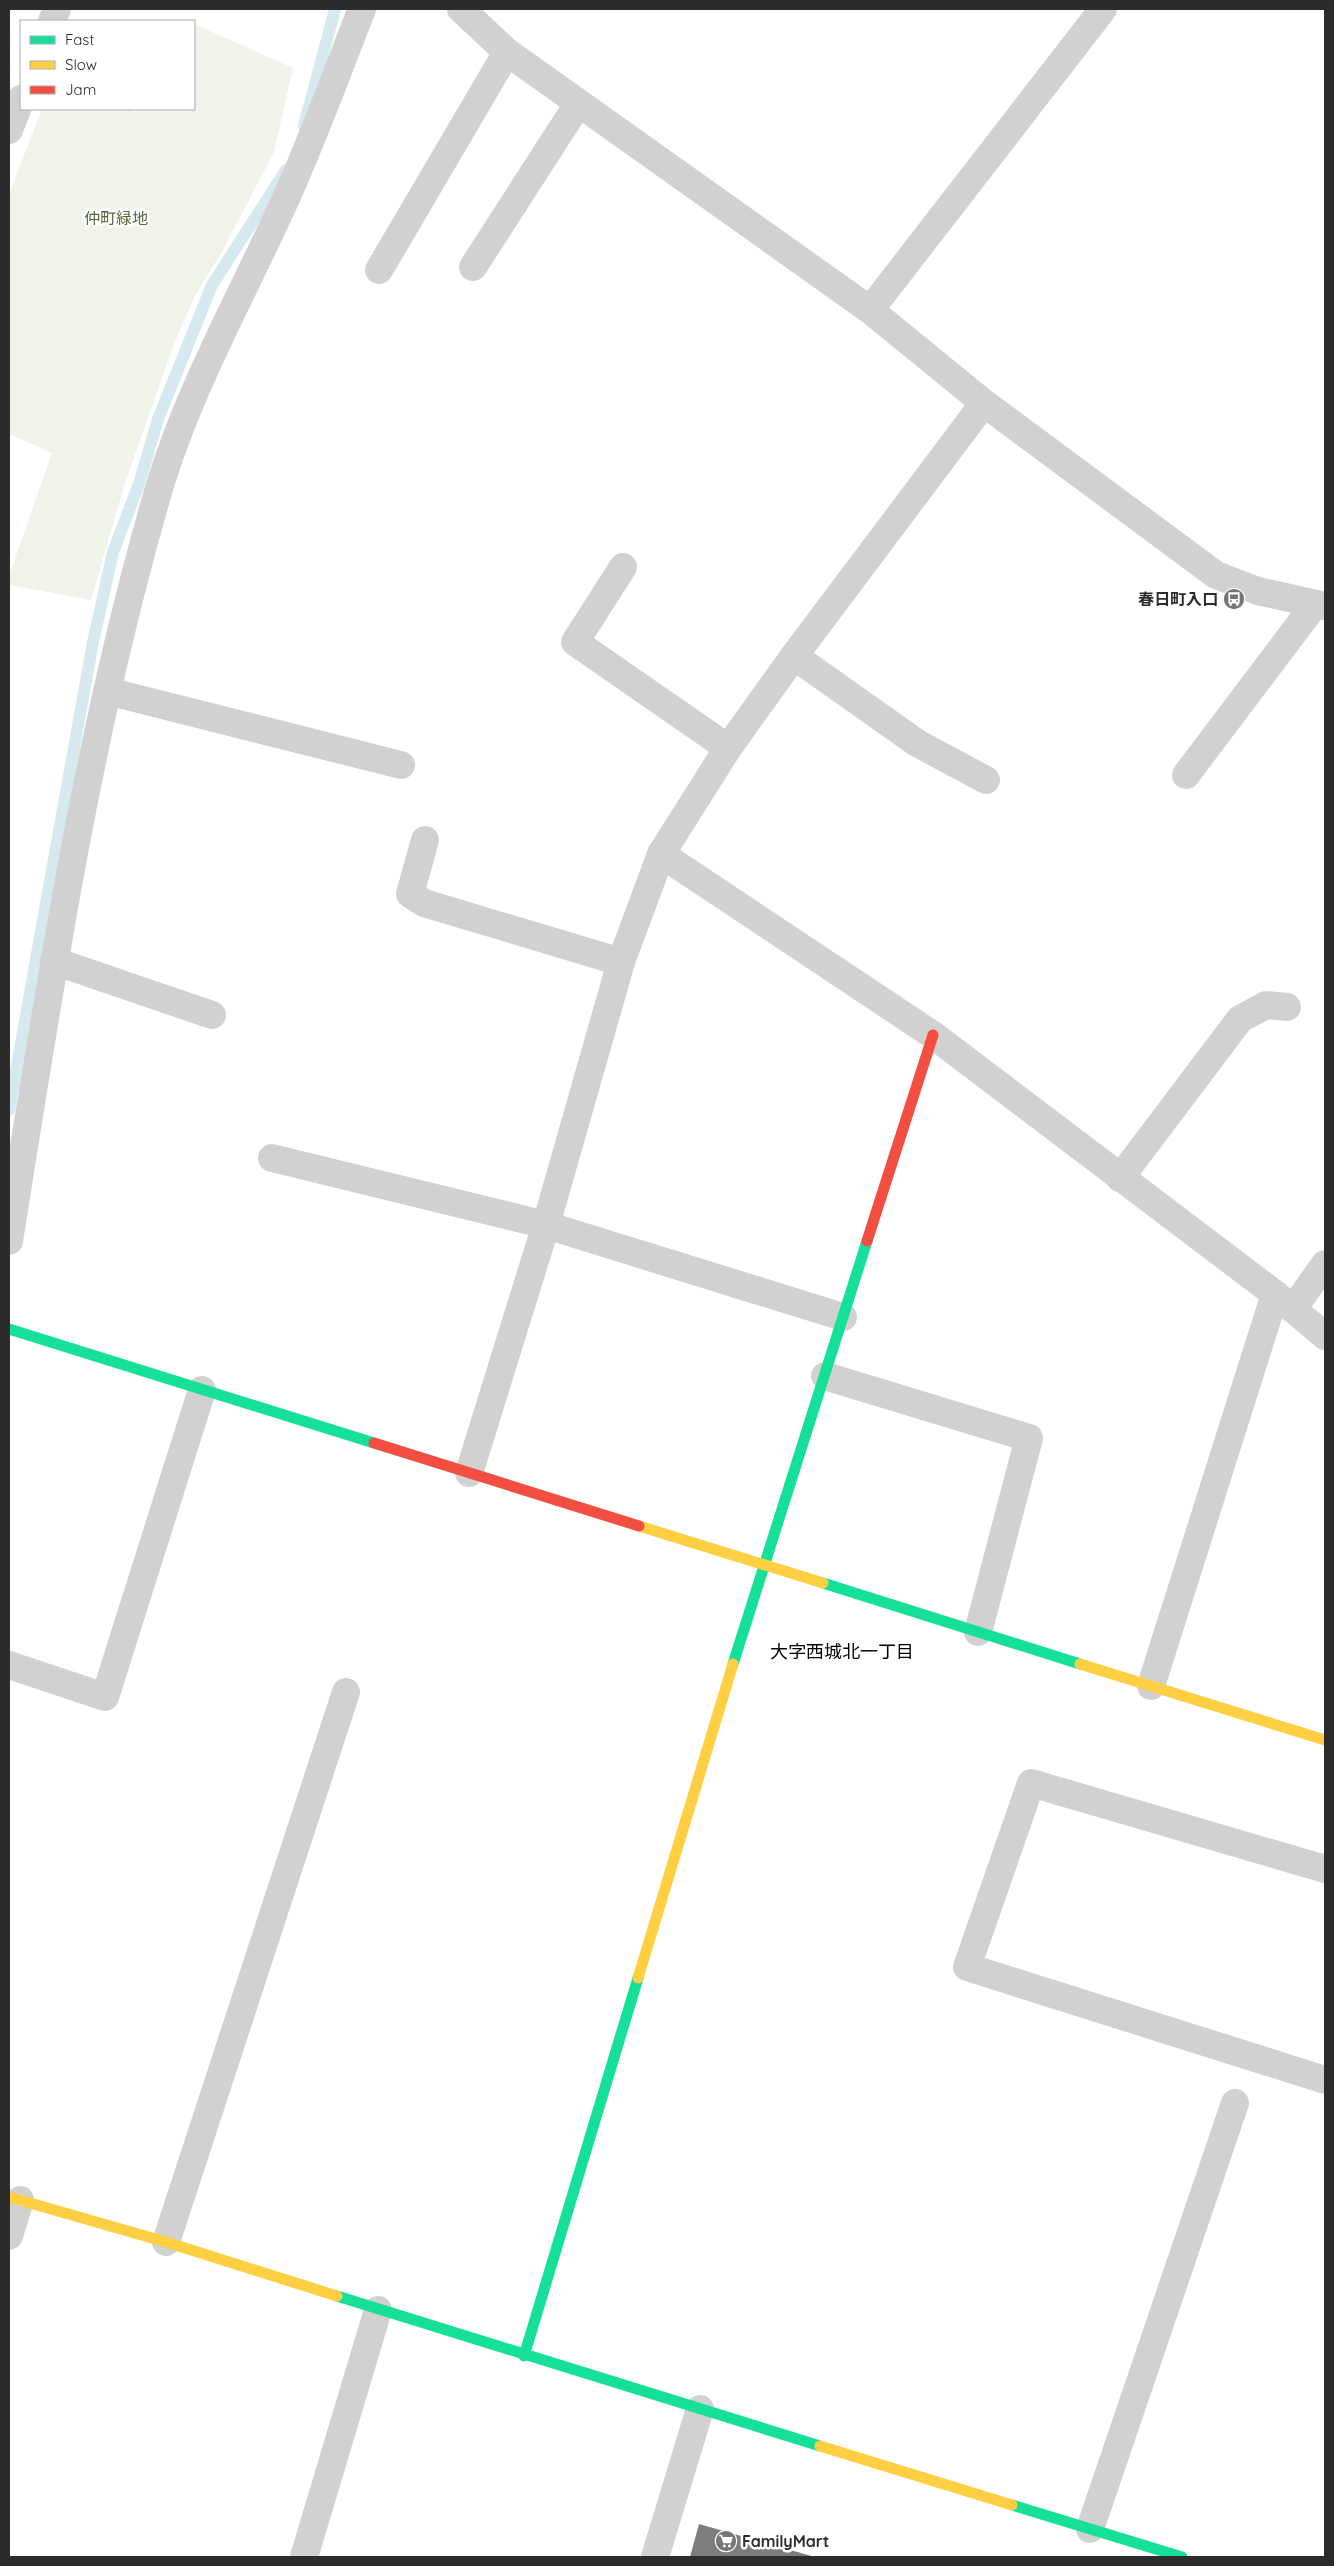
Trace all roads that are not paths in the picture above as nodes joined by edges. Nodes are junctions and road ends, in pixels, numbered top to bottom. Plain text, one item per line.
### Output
1 (362, 9) edge
2 (1102, 9) edge
3 (463, 10) edge
4 (507, 52) junction
5 (20, 102) edge
6 (578, 104) junction
7 (9, 130) edge
8 (472, 268) dead end
9 (379, 270) dead end
10 (870, 310) junction
11 (984, 403) junction
12 (623, 567) dead end
13 (1320, 605) edge
14 (794, 656) junction
15 (107, 691) junction
16 (728, 748) junction
17 (401, 765) dead end
18 (1186, 775) dead end
19 (986, 780) dead end
20 (425, 840) dead end
21 (662, 854) junction
22 (54, 962) junction
23 (621, 962) junction
24 (1288, 1007) dead end
25 (212, 1015) dead end
26 (933, 1035) junction
27 (272, 1158) dead end
28 (1120, 1178) junction
29 (546, 1225) junction
30 (9, 1241) edge
31 (1325, 1264) edge
32 (1284, 1301) junction
33 (843, 1317) junction
34 (9, 1328) edge
35 (1325, 1336) edge
36 (825, 1376) junction
37 (202, 1390) junction
38 (469, 1473) junction
39 (763, 1565) junction
40 (978, 1632) junction
41 (9, 1665) edge
42 (1151, 1686) junction
43 (346, 1692) dead end
44 (1325, 1740) edge
45 (1325, 1869) edge
46 (1325, 2080) edge
47 (1235, 2103) dead end
48 (14, 2199) edge
49 (9, 2236) edge
50 (166, 2242) junction
51 (378, 2310) junction
52 (524, 2356) junction
53 (700, 2409) junction
54 (1090, 2529) junction
55 (304, 2557) edge
56 (655, 2557) edge
57 (1182, 2557) edge

1 - 15 street
2 - 10 street
3 - 4 street
4 - 6 street
4 - 9 street
5 - 7 street
6 - 8 street
6 - 10 street
10 - 11 street
11 - 13 street
11 - 14 street
12 - 16 street
13 - 18 street
14 - 16 street
14 - 19 street
15 - 17 street
15 - 22 street
16 - 21 street
20 - 23 street
21 - 23 street
21 - 26 street
22 - 25 street
22 - 30 street
23 - 29 street
24 - 28 street
26 - 28 street
26 - 33 street
27 - 29 street
28 - 32 street
29 - 33 street
29 - 38 street
31 - 32 street
32 - 35 street
32 - 42 street
33 - 36 street
34 - 37 street
36 - 39 street
36 - 40 street
37 - 38 street
37 - 41 street
38 - 39 street
39 - 40 street
39 - 52 street
40 - 42 street
42 - 44 street
43 - 50 street
45 - 46 street
47 - 54 street
48 - 49 street
48 - 50 street
50 - 51 street
51 - 52 street
51 - 55 street
52 - 53 street
53 - 54 street
53 - 56 street
54 - 57 street

